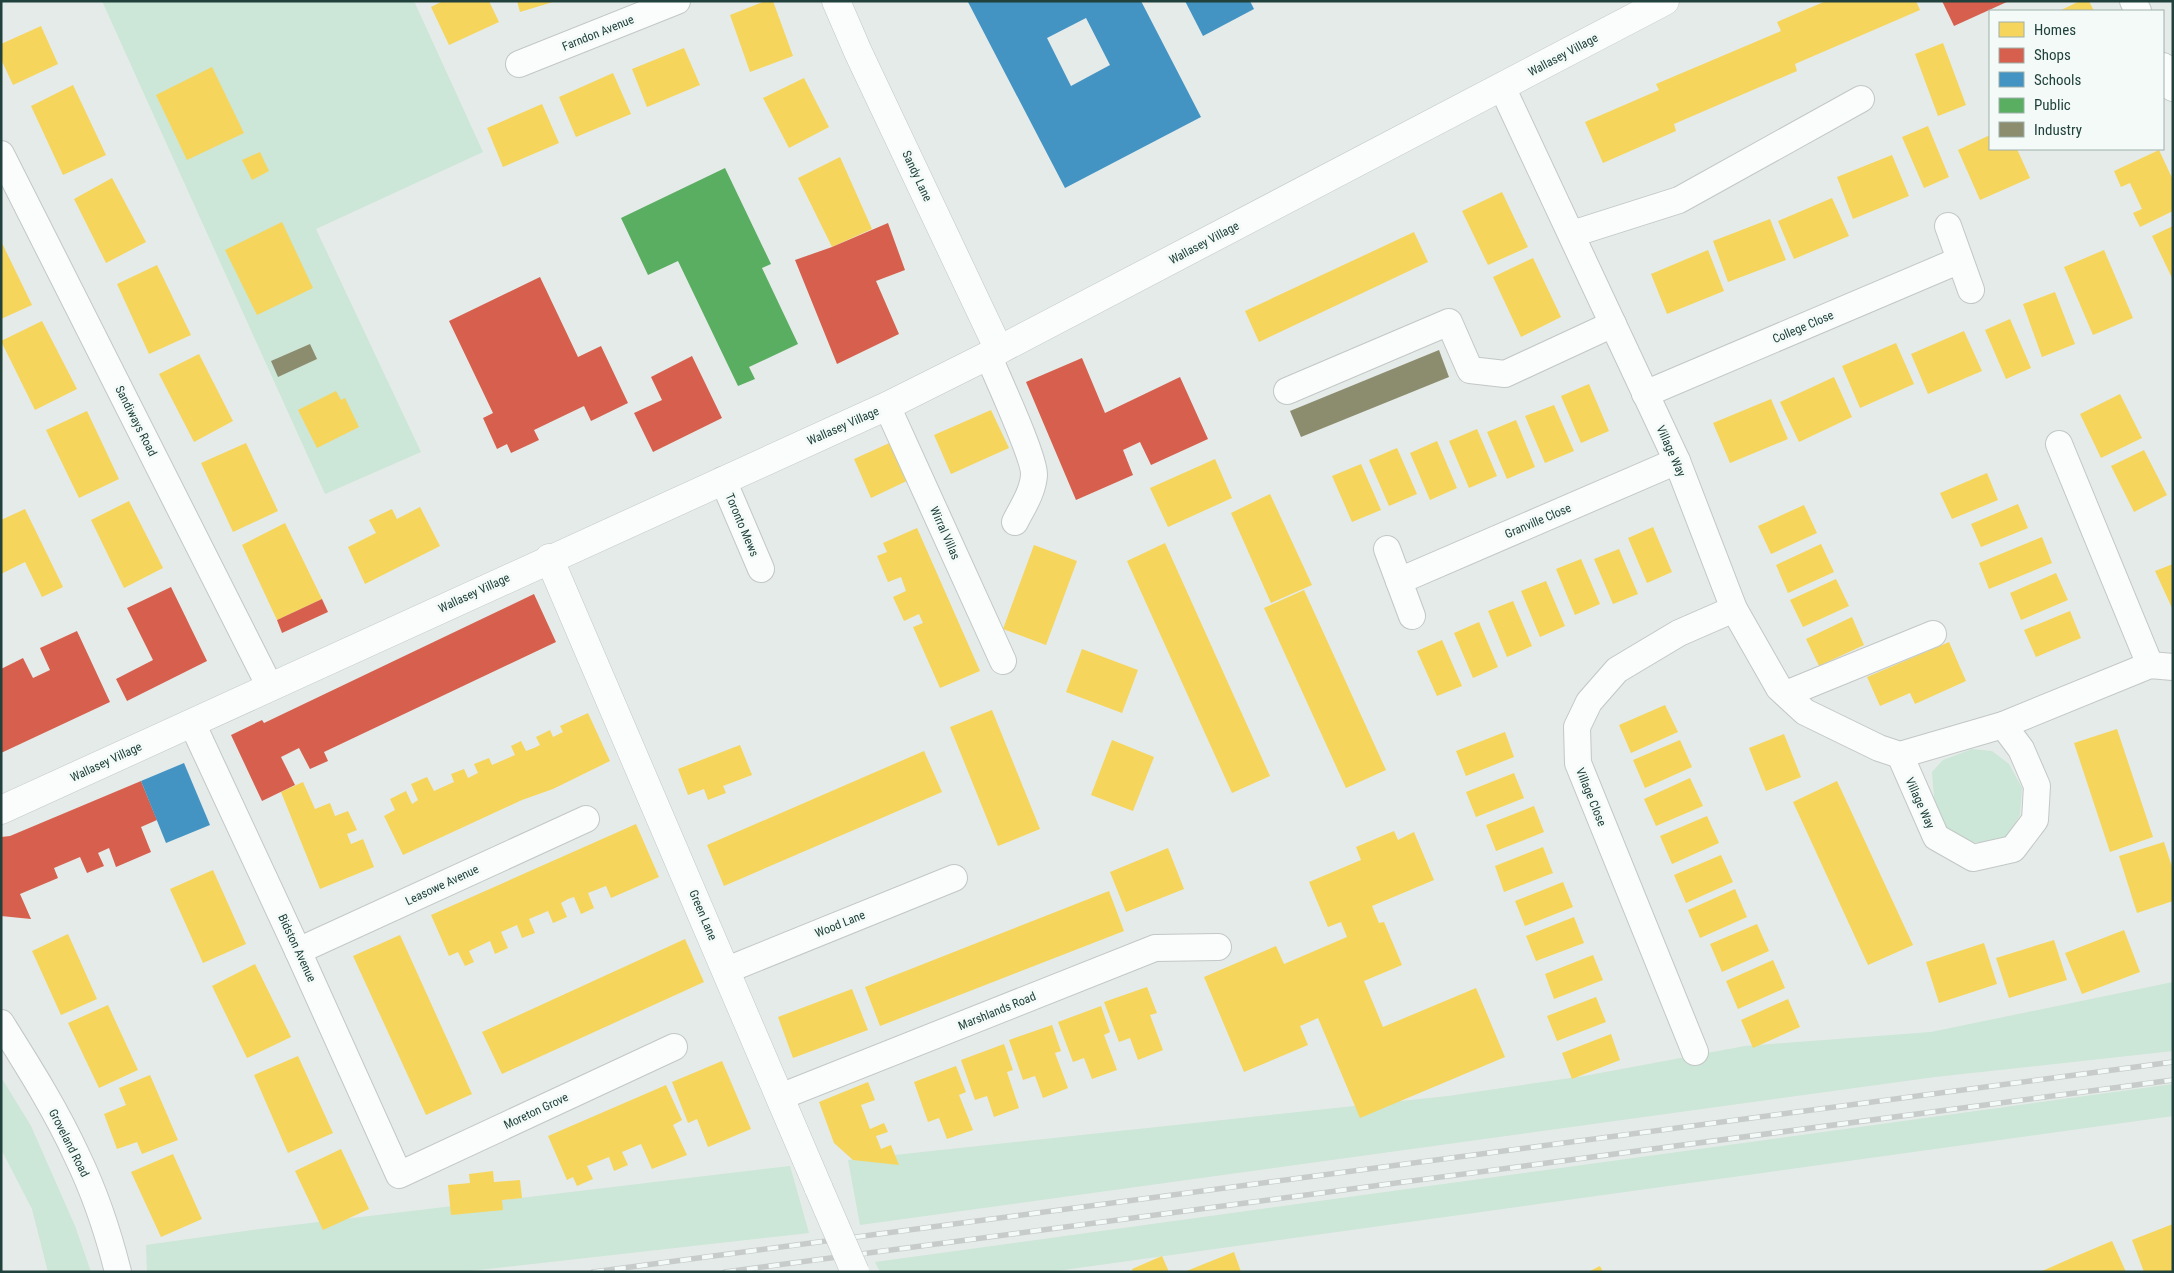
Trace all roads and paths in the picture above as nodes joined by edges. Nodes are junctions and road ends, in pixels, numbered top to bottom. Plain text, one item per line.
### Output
1 (676, 1) edge
2 (836, 1) edge
3 (1664, 1) edge
4 (519, 64) dead end
5 (2164, 68) edge
6 (1502, 87) junction
7 (2173, 88) edge
8 (1860, 99) dead end
9 (1, 154) edge
10 (1948, 226) dead end
11 (1572, 234) junction
12 (1960, 260) junction
13 (1971, 290) dead end
14 (1613, 324) junction
15 (994, 353) junction
16 (1287, 392) dead end
17 (1645, 394) junction
18 (887, 406) junction
19 (2059, 444) dead end
20 (1677, 461) junction
21 (724, 480) junction
22 (1016, 522) dead end
23 (1387, 549) dead end
24 (550, 558) junction
25 (761, 569) dead end
26 (1400, 581) junction
27 (1734, 608) junction
28 (1412, 616) dead end
29 (1934, 634) dead end
30 (1003, 661) dead end
31 (2161, 666) edge
32 (270, 686) junction
33 (1786, 694) junction
34 (192, 722) junction
35 (2003, 725) junction
36 (1900, 755) junction
37 (1, 810) edge
38 (586, 819) dead end
39 (954, 878) dead end
40 (1218, 947) dead end
41 (298, 951) junction
42 (727, 970) junction
43 (1, 1023) edge
44 (674, 1047) dead end
45 (1695, 1052) dead end
46 (780, 1097) junction
47 (399, 1175) joint
48 (118, 1272) edge
49 (855, 1272) edge

1 - 4 street, Farndon Avenue
2 - 15 main road, Sandy Lane
3 - 6 main road, Wallasey Village
5 - 7 street
6 - 11 street, Village Way
6 - 15 main road, Wallasey Village
8 - 11 street
9 - 32 street, Sandiways Road
10 - 12 street
11 - 14 street, Village Way
12 - 13 street
12 - 17 street, College Close
14 - 16 street
14 - 17 street, Village Way
15 - 18 main road, Wallasey Village
15 - 22 street
17 - 20 street, Village Way
18 - 21 main road, Wallasey Village
18 - 30 street, Wirral Villas
19 - 31 street
20 - 26 street, Granville Close
20 - 27 street, Village Way
21 - 24 main road, Wallasey Village
21 - 25 street, Toronto Mews
23 - 26 street
24 - 32 main road, Wallasey Village
24 - 42 main road, Green Lane
26 - 28 street
27 - 33 street, Village Way
27 - 45 street, Village Close
29 - 33 street
31 - 35 street
32 - 34 main road, Wallasey Village
33 - 36 street, Village Way
34 - 37 main road, Wallasey Village
34 - 41 street, Bidston Avenue
35 - 36 street
35 - 36 street, Village Way
38 - 41 street, Leasowe Avenue
39 - 42 street, Wood Lane
40 - 46 street, Marshlands Road
41 - 47 street, Bidston Avenue
42 - 46 main road, Green Lane
43 - 48 street, Groveland Road
44 - 47 street, Moreton Grove
46 - 49 main road, Green Lane, bridge

